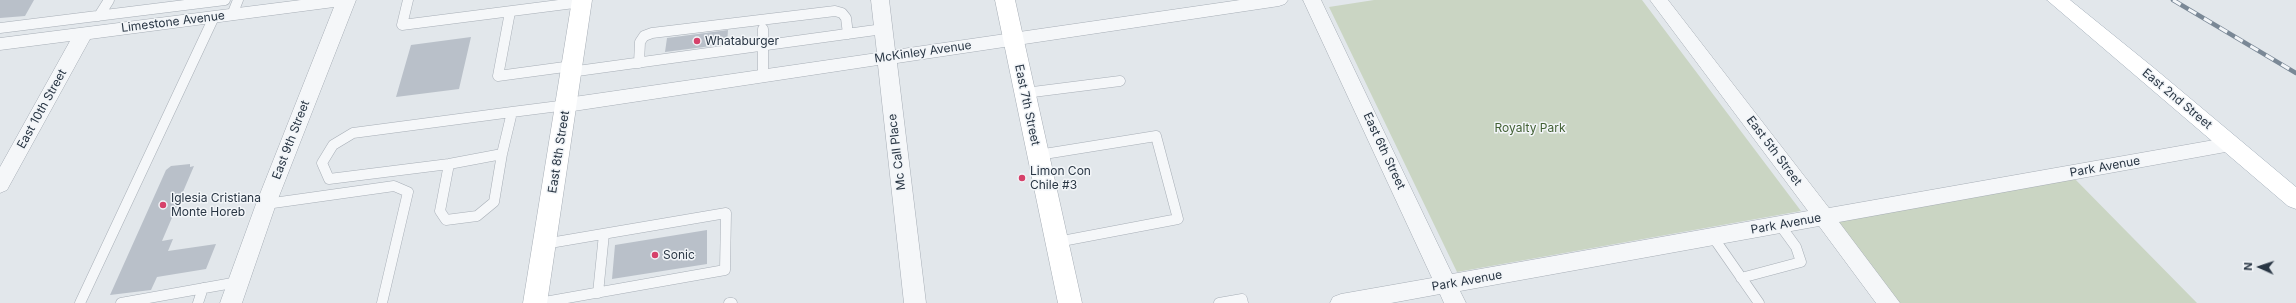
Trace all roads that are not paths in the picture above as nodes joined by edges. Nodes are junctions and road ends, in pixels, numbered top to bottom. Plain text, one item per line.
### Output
1 (109, 0) edge
2 (342, 0) edge
3 (408, 0) edge
4 (880, 0) edge
5 (1005, 0) edge
6 (1279, 0) edge
7 (1312, 0) edge
8 (1659, 0) edge
9 (2056, 0) edge
10 (582, 1) edge
11 (282, 4) edge
12 (232, 5) edge
13 (510, 12) junction
14 (99, 16) junction
15 (214, 17) junction
16 (14, 27) junction
17 (762, 29) dead end
18 (883, 29) junction
19 (84, 33) junction
20 (848, 34) junction
21 (1013, 38) junction
22 (1, 39) edge
23 (762, 47) junction
24 (885, 57) junction
25 (639, 64) junction
26 (571, 69) junction
27 (763, 75) junction
28 (1120, 81) dead end
29 (1025, 93) junction
30 (566, 105) junction
31 (512, 112) junction
32 (2231, 144) junction
33 (502, 154) junction
34 (1038, 155) junction
35 (488, 157) junction
36 (449, 164) junction
37 (372, 174) junction
38 (0, 185) edge
39 (2296, 200) edge
40 (266, 204) junction
41 (1823, 217) junction
42 (1780, 225) junction
43 (604, 234) junction
44 (1713, 237) junction
45 (1057, 242) junction
46 (544, 244) junction
47 (1741, 278) junction
48 (238, 282) junction
49 (1446, 284) junction
50 (203, 288) junction
51 (598, 293) junction
52 (80, 303) edge
53 (121, 303) edge
54 (198, 303) edge
55 (231, 303) edge
56 (382, 303) edge
57 (535, 303) edge
58 (539, 303) edge
59 (729, 303) edge
60 (732, 303) edge
61 (915, 303) edge
62 (1070, 303) edge
63 (1219, 303) edge
64 (1243, 303) edge
65 (1341, 303) edge
66 (1455, 303) edge
67 (1759, 303) edge
68 (1889, 303) edge

1 - 14 lane
2 - 11 street, Limestone Avenue
2 - 40 street, East 9th Street
3 - 13 lane
4 - 18 street, Mc Call Place
5 - 21 main road, East 7th Street
6 - 21 street, McKinley Avenue
7 - 49 street, East 6th Street
8 - 41 street, East 5th Street
9 - 32 main road, East 2nd Street
10 - 13 lane
10 - 26 main road, East 8th Street
11 - 12 street, Limestone Avenue
12 - 14 lane
12 - 15 street, Limestone Avenue
13 - 26 lane
14 - 16 lane
15 - 19 street, Limestone Avenue
15 - 52 lane
16 - 22 lane
16 - 22 lane
17 - 23 lane
18 - 20 lane
18 - 24 street, Mc Call Place
19 - 22 street, Limestone Avenue
19 - 38 street, East 10th Street
20 - 23 lane
20 - 25 lane
21 - 24 street, McKinley Avenue
21 - 29 main road, East 7th Street
23 - 25 lane
23 - 27 lane
24 - 27 street, McKinley Avenue
24 - 61 street, Mc Call Place
25 - 26 lane
26 - 30 main road, East 8th Street
27 - 30 street, McKinley Avenue
28 - 29 lane
29 - 34 main road, East 7th Street
30 - 31 lane
30 - 46 main road, East 8th Street
31 - 33 lane
31 - 37 lane
32 - 39 main road, East 2nd Street
32 - 41 street, Park Avenue
33 - 35 lane
33 - 36 lane
34 - 45 main road, East 7th Street
34 - 45 lane
35 - 36 lane
35 - 37 lane
36 - 37 lane
40 - 48 street, East 9th Street
40 - 56 lane
41 - 42 street, Park Avenue
41 - 68 street, East 5th Street
42 - 44 street, Park Avenue
42 - 47 lane
43 - 46 lane
43 - 51 lane
43 - 51 lane
44 - 47 lane
44 - 49 street, Park Avenue
45 - 62 main road, East 7th Street
46 - 57 main road, East 8th Street
47 - 67 lane
48 - 50 lane
48 - 55 street, East 9th Street
49 - 65 street, Park Avenue
49 - 66 street, East 6th Street
50 - 53 lane
50 - 54 lane
51 - 58 lane
59 - 60 lane
63 - 64 lane

